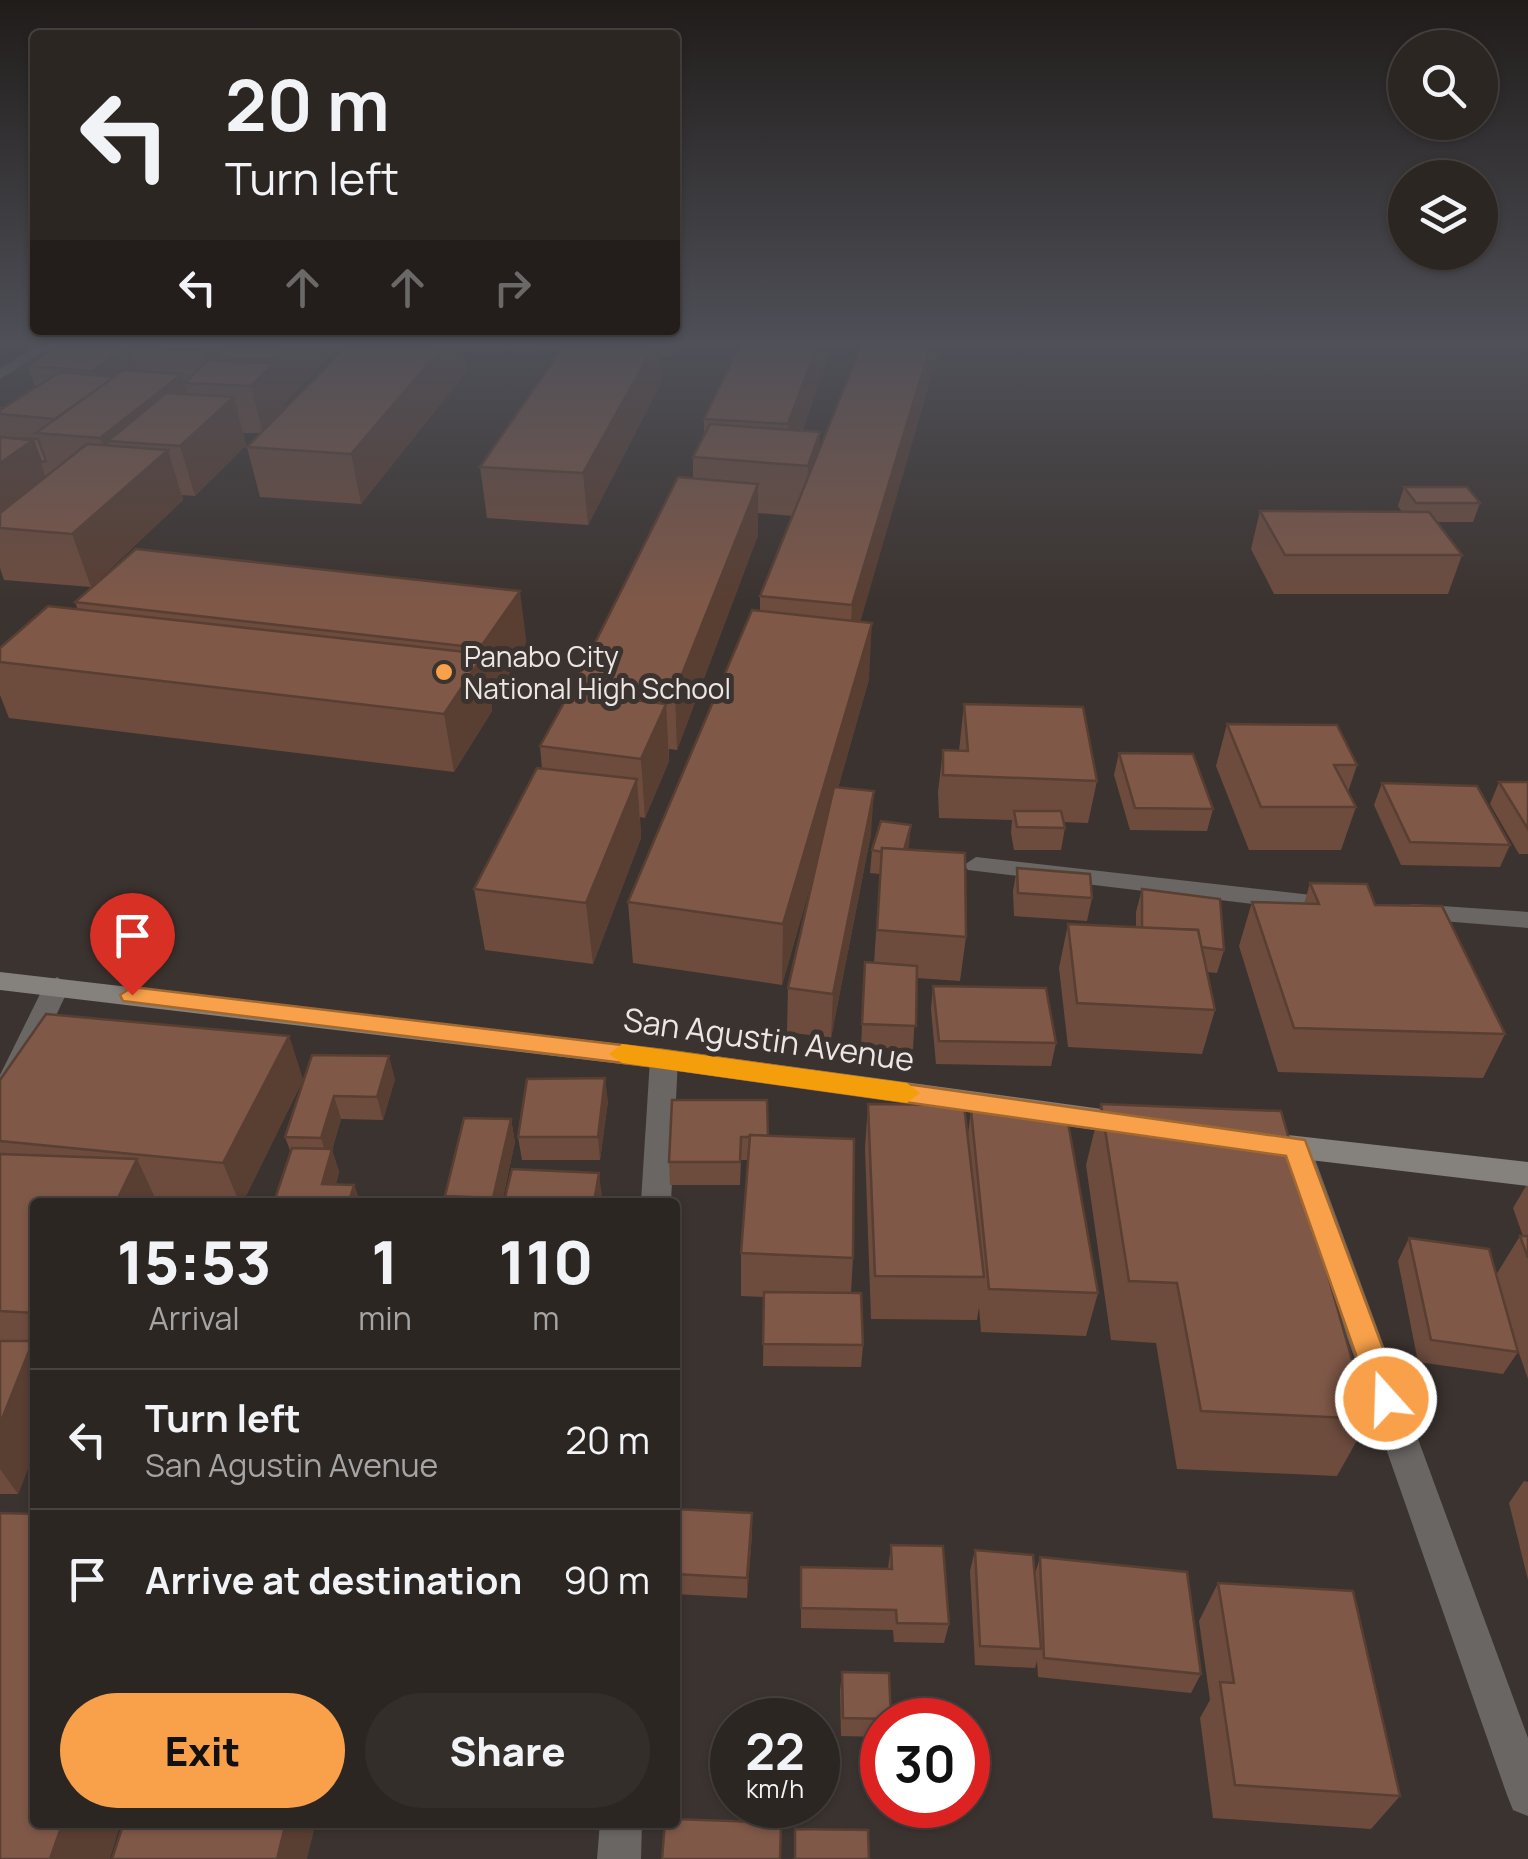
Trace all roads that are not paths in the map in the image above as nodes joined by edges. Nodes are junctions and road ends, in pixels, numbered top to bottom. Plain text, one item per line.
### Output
1 (976, 865) dead end
2 (1528, 920) edge
3 (0, 981) edge
4 (57, 986) junction
5 (664, 1059) junction
6 (0, 1104) edge
7 (1158, 1128) edge
8 (1236, 1139) edge
9 (1296, 1148) junction
10 (1528, 1174) edge
11 (656, 1198) edge
12 (1528, 1795) edge
13 (620, 1828) edge
14 (618, 1859) edge

1 - 2 street
3 - 4 street, San Agustin Avenue
4 - 5 street, San Agustin Avenue
4 - 6 street
5 - 7 street, San Agustin Avenue
5 - 11 street
8 - 9 street
9 - 10 street
9 - 12 street
13 - 14 street

